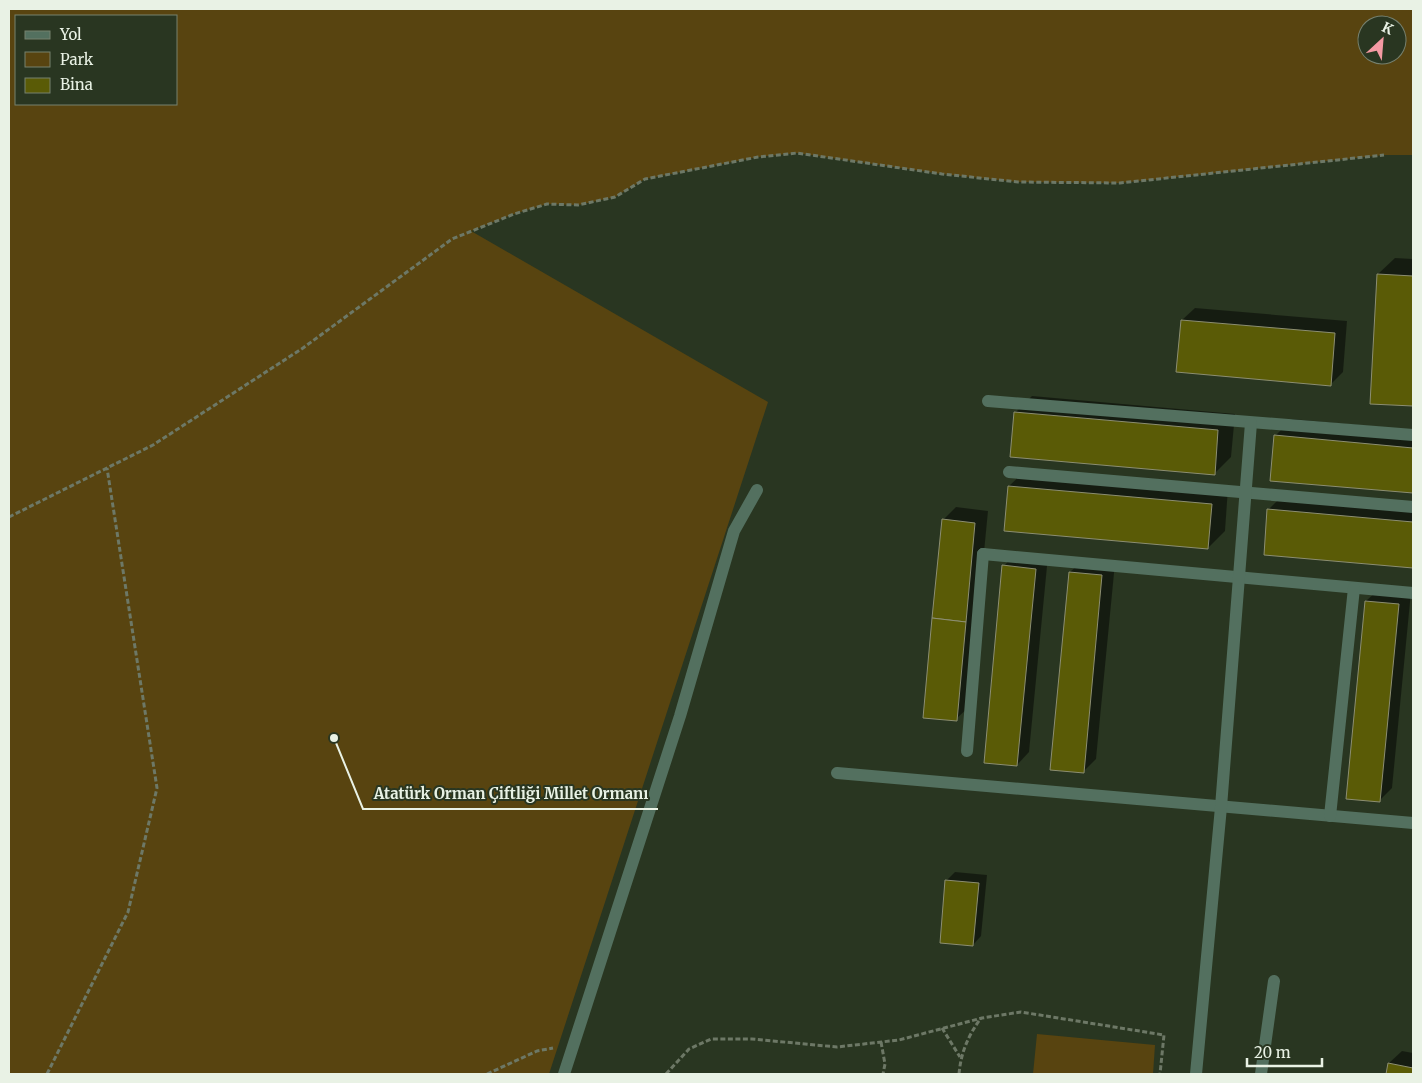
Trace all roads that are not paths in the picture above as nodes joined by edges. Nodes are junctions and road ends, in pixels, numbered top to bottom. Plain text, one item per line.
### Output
1 (988, 401) dead end
2 (1251, 423) junction
3 (1413, 435) edge
4 (1009, 472) dead end
5 (757, 490) dead end
6 (1246, 492) junction
7 (1413, 507) edge
8 (1238, 578) junction
9 (1354, 588) junction
10 (1413, 593) edge
11 (967, 751) dead end
12 (837, 773) dead end
13 (1221, 807) junction
14 (1330, 816) junction
15 (1413, 823) edge
16 (1274, 981) dead end
17 (564, 1074) edge
18 (1196, 1074) edge
19 (1261, 1074) edge

1 - 2 street
2 - 3 street
2 - 6 street
4 - 6 street
5 - 17 street
6 - 7 street
6 - 8 street
8 - 9 street
8 - 11 street
8 - 13 street
9 - 10 street
9 - 14 street
12 - 13 street
13 - 14 street
13 - 18 street
14 - 15 street
16 - 19 street

